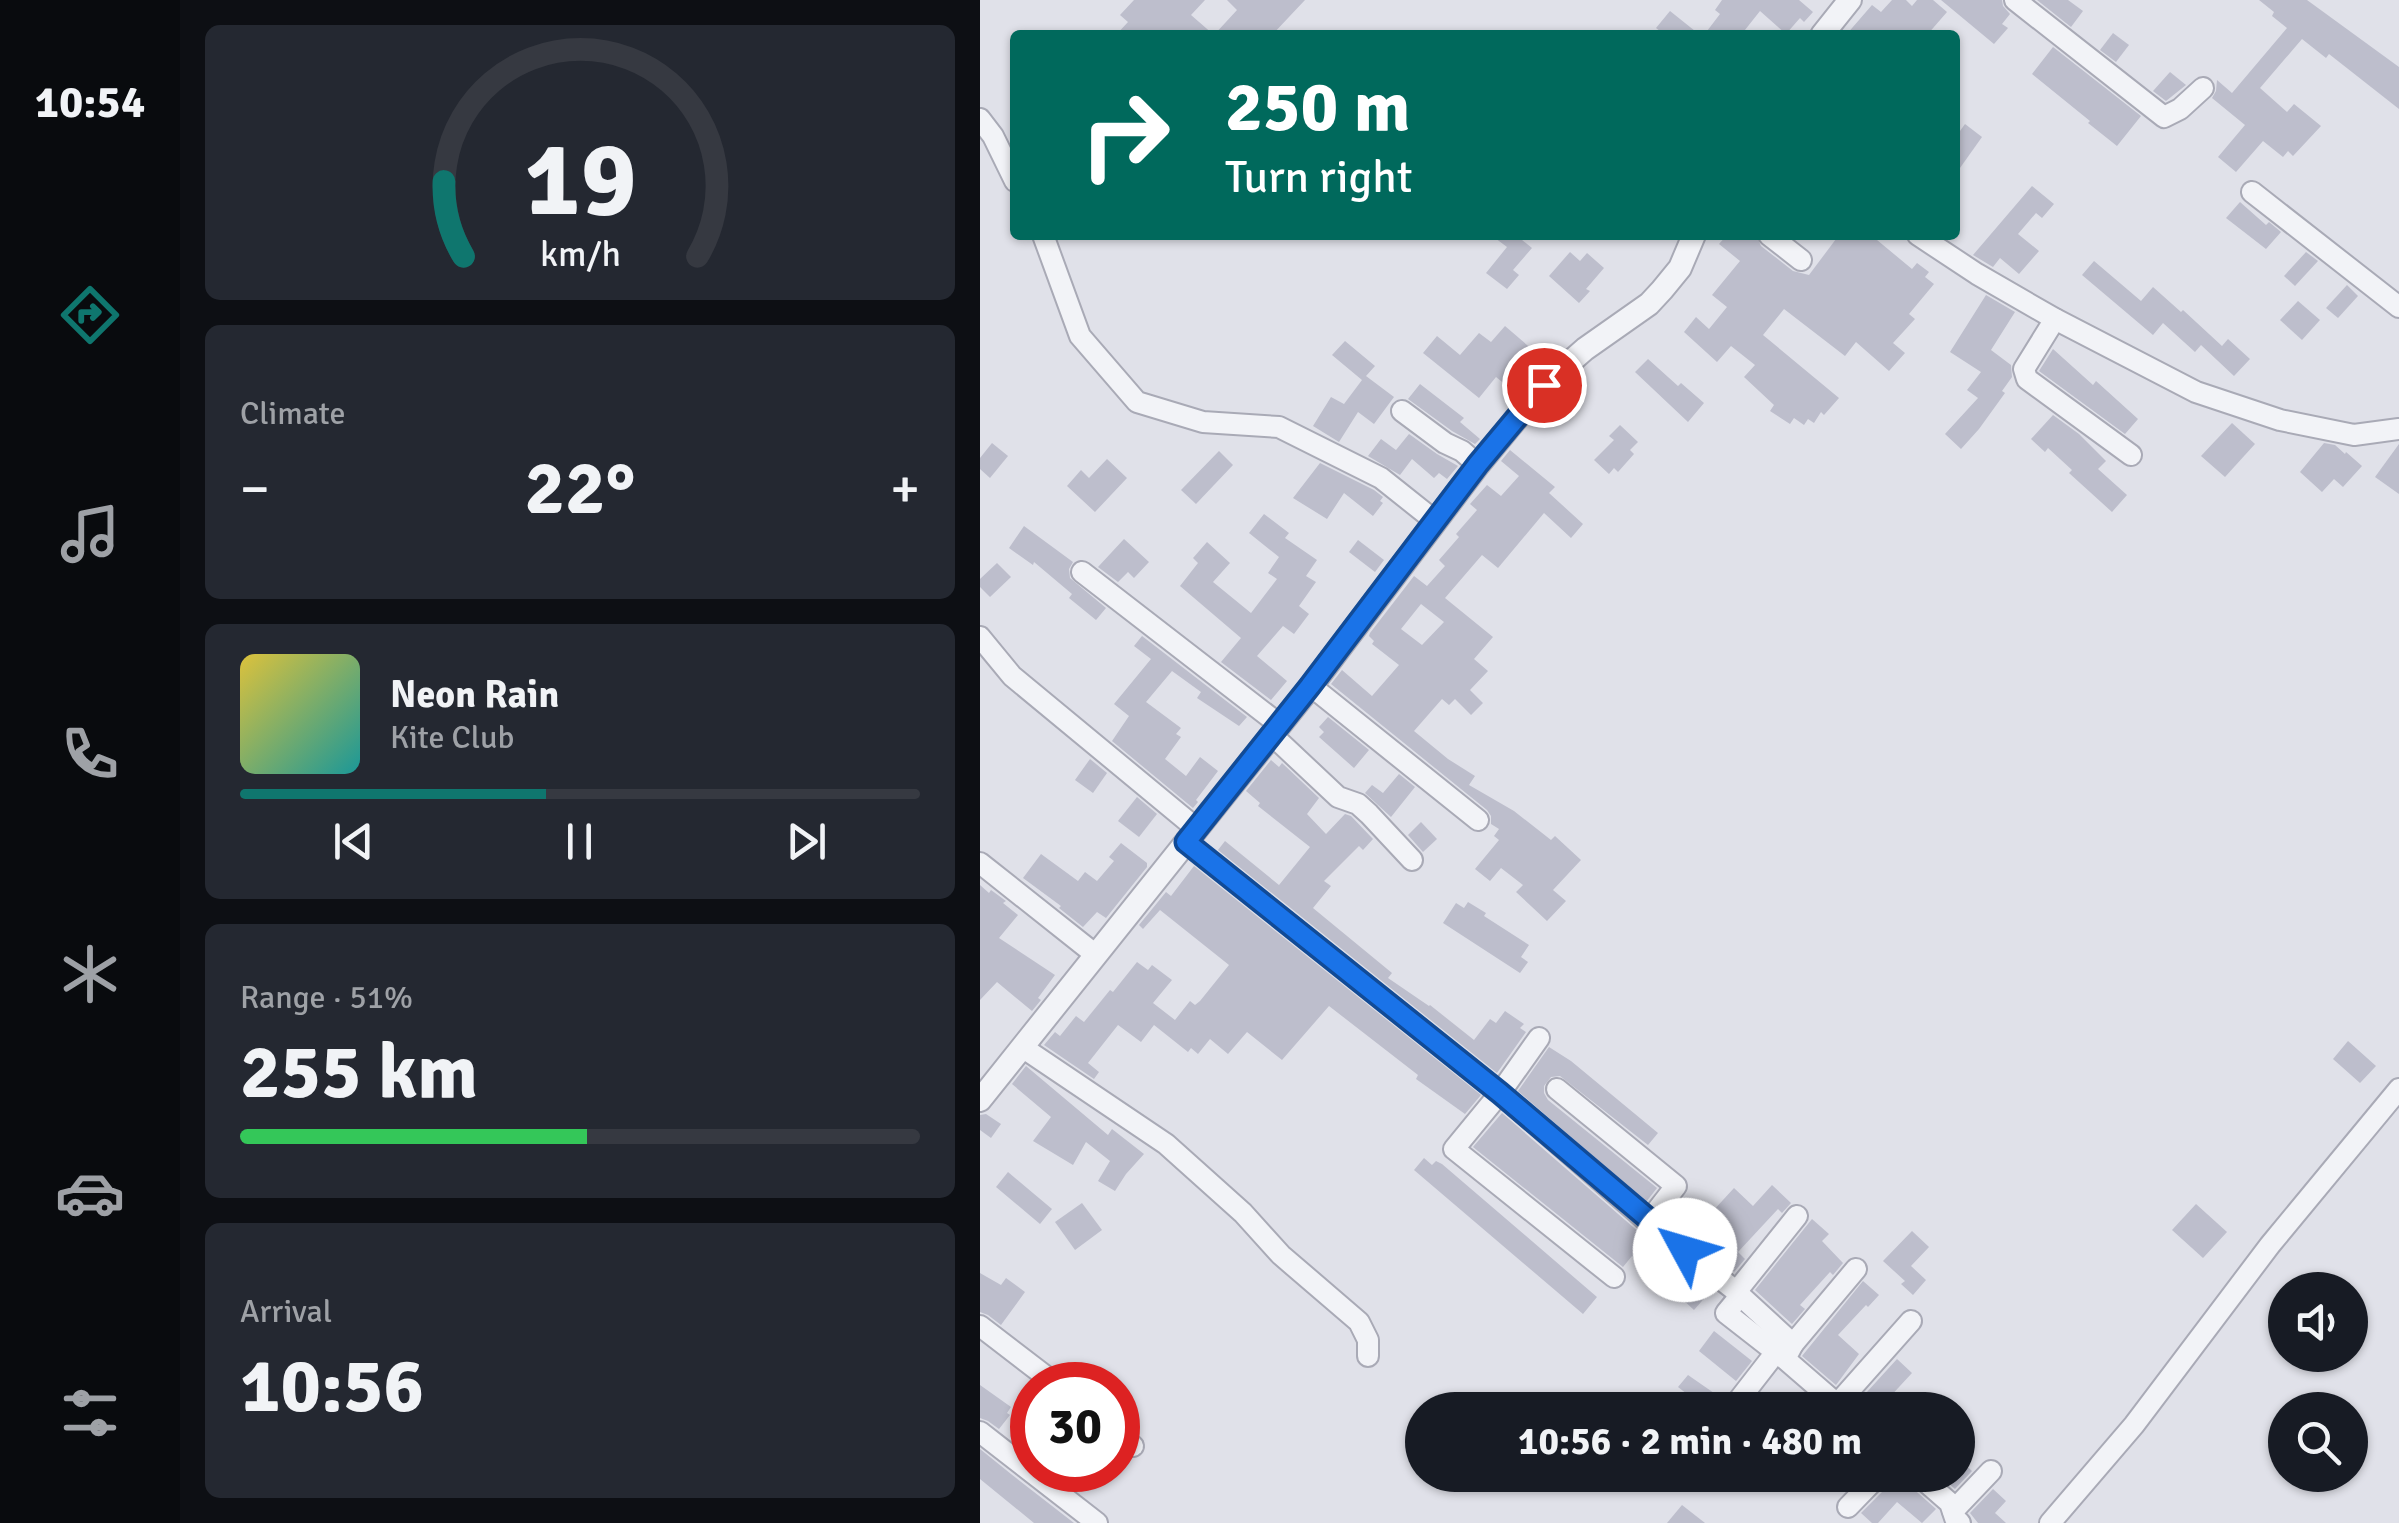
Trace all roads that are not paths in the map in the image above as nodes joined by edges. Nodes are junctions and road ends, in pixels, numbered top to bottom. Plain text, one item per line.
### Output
1 (1850, 0) edge
2 (2015, 0) edge
3 (1826, 30) edge
4 (2203, 88) dead end
5 (980, 119) edge
6 (1010, 171) edge
7 (2252, 192) dead end
8 (1045, 240) edge
9 (1692, 240) edge
10 (1775, 240) edge
11 (1926, 240) edge
12 (1801, 260) dead end
13 (2399, 307) edge
14 (2055, 319) junction
15 (1402, 411) dead end
16 (2399, 428) edge
17 (2130, 456) dead end
18 (1478, 464) junction
19 (1435, 521) junction
20 (1082, 572) dead end
21 (980, 637) edge
22 (1310, 686) junction
23 (1276, 730) junction
24 (1478, 820) dead end
25 (1191, 836) junction
26 (1412, 860) dead end
27 (980, 863) edge
28 (1096, 955) junction
29 (1539, 1038) dead end
30 (1022, 1047) junction
31 (1558, 1089) dead end
32 (2399, 1089) edge
33 (1500, 1093) junction
34 (980, 1100) edge
35 (1796, 1216) dead end
36 (1648, 1222) junction
37 (1856, 1269) dead end
38 (1614, 1277) dead end
39 (1738, 1294) junction
40 (1911, 1321) dead end
41 (980, 1326) edge
42 (1785, 1352) junction
43 (1368, 1356) dead end
44 (1027, 1362) edge
45 (1747, 1392) edge
46 (1823, 1392) edge
47 (1851, 1392) edge
48 (980, 1432) edge
49 (1992, 1472) dead end
50 (1862, 1492) edge
51 (1938, 1492) edge
52 (1848, 1506) dead end
53 (1950, 1516) edge
54 (1097, 1523) edge
55 (2050, 1523) edge

1 - 3 street
2 - 4 street
5 - 6 street
7 - 13 street
8 - 19 street
9 - 18 street
10 - 12 street
11 - 14 street
14 - 16 street
14 - 17 street
15 - 18 street
18 - 19 street
19 - 22 street
20 - 23 street
21 - 25 street
22 - 23 street
22 - 24 street
23 - 25 street
23 - 26 street
25 - 28 street
25 - 33 street
27 - 28 street
28 - 30 street
29 - 33 street
30 - 34 street
30 - 43 street
31 - 36 street
32 - 55 street
33 - 36 street
33 - 38 street
35 - 39 street
36 - 39 street
37 - 42 street
39 - 42 street
40 - 47 street
41 - 44 street
42 - 45 street
42 - 46 street
48 - 54 street
49 - 53 street
50 - 52 street
51 - 53 street

